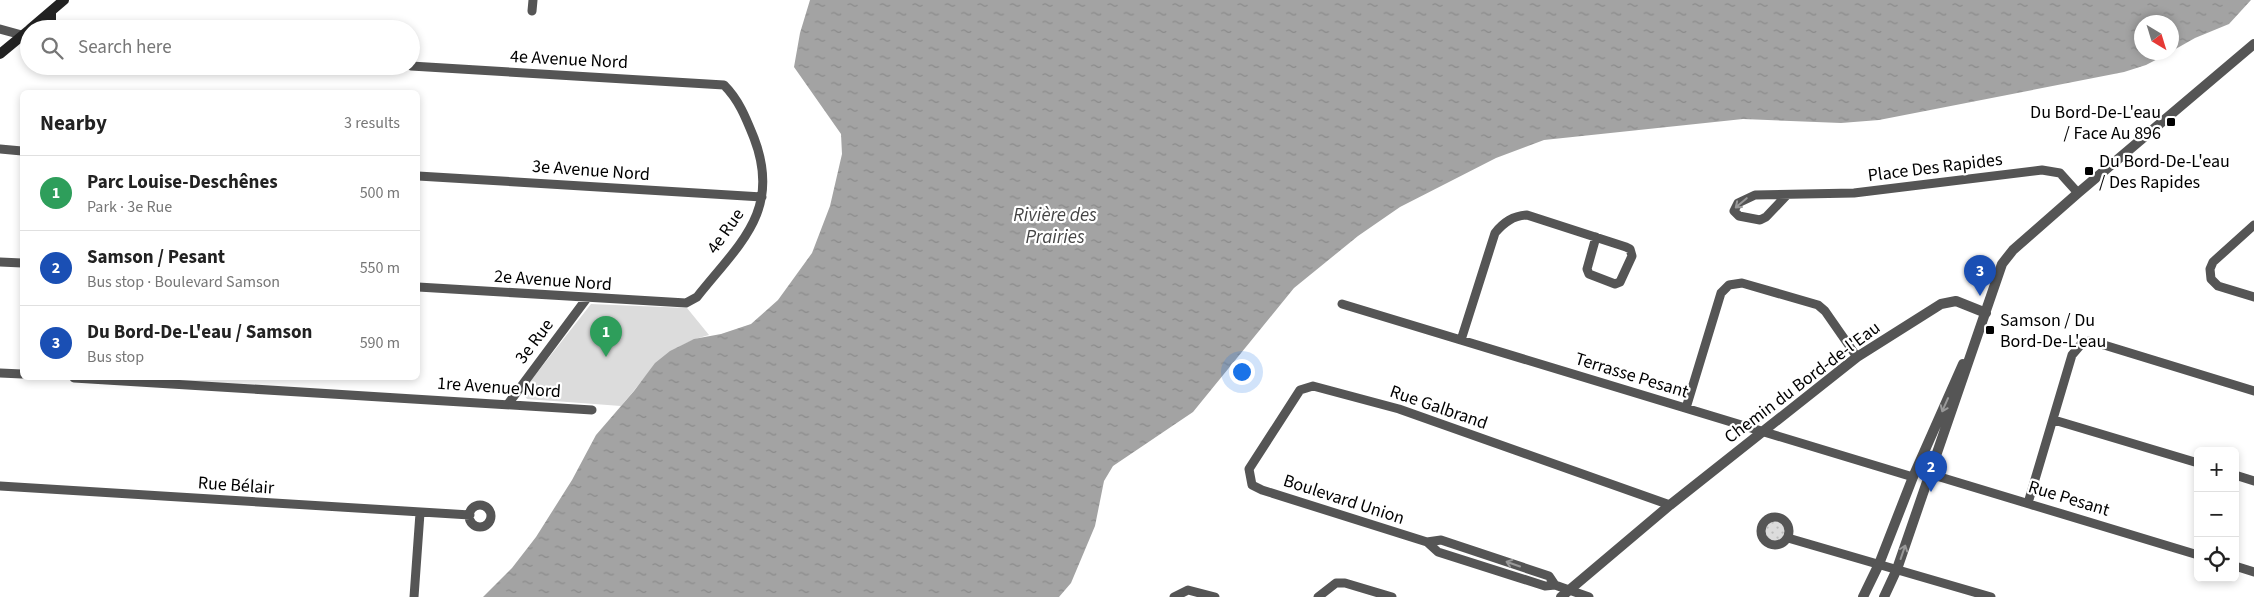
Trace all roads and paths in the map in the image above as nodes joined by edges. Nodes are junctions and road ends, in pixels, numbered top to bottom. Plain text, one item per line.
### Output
1 (64, 0) edge
2 (534, 0) edge
3 (52, 11) junction
4 (532, 11) dead end
5 (42, 20) edge
6 (51, 20) edge
7 (0, 29) edge
8 (20, 31) edge
9 (20, 38) edge
10 (2254, 44) edge
11 (0, 54) edge
12 (420, 67) edge
13 (724, 85) joint
14 (0, 149) edge
15 (20, 150) edge
16 (420, 176) edge
17 (2078, 193) junction
18 (1787, 195) junction
19 (762, 197) junction
20 (2254, 225) edge
21 (1596, 237) junction
22 (0, 262) edge
23 (20, 263) edge
24 (420, 288) edge
25 (2254, 297) edge
26 (587, 298) junction
27 (686, 303) joint
28 (1342, 304) dead end
29 (1986, 313) junction
30 (1461, 340) junction
31 (1857, 357) junction
32 (0, 373) edge
33 (20, 374) edge
34 (107, 380) edge
35 (2254, 390) edge
36 (508, 404) junction
37 (1686, 408) junction
38 (592, 410) dead end
39 (2054, 420) junction
40 (1763, 432) junction
41 (2194, 462) edge
42 (1930, 474) junction
43 (2239, 476) edge
44 (1913, 477) junction
45 (2254, 481) edge
46 (1252, 485) joint
47 (0, 486) edge
48 (2028, 503) junction
49 (1670, 505) junction
50 (420, 513) junction
51 (470, 516) dead end
52 (1788, 538) dead end
53 (2194, 553) edge
54 (1879, 564) junction
55 (2239, 567) edge
56 (1897, 569) junction
57 (2254, 572) edge
58 (1566, 594) edge
59 (1178, 596) edge
60 (414, 597) edge
61 (1215, 597) edge
62 (1318, 597) edge
63 (1392, 597) edge
64 (1589, 597) edge
65 (1863, 597) edge
66 (1884, 597) edge
67 (1991, 597) edge

1 - 3 main road
2 - 4 street
3 - 5 main road
3 - 6 main road
7 - 8 street
9 - 11 main road
10 - 17 street
12 - 13 street, 4e Avenue Nord
13 - 19 street, 4e Rue
14 - 15 street
16 - 19 street, 3e Avenue Nord
17 - 18 street, Place Des Rapides
17 - 29 street
18 -> 18 street, Place Des Rapides
19 - 27 street, 4e Rue
20 - 25 street
21 - 21 street
21 - 30 street
22 - 23 street
24 - 26 street, 2e Avenue Nord
26 - 27 street, 2e Avenue Nord
26 - 36 street, 3e Rue
28 - 30 street, Terrasse Pesant
29 - 31 street, Chemin du Bord-de-l'Eau
29 - 42 street
29 -> 44 street
30 - 37 street, Terrasse Pesant
31 - 37 street
31 - 40 street, Chemin du Bord-de-l'Eau
32 - 33 street
34 - 36 street, 1re Avenue Nord
35 - 39 street
36 - 38 street, 1re Avenue Nord
37 - 40 street, Terrasse Pesant
39 - 41 street
39 - 48 street
40 - 44 street, Terrasse Pesant
40 - 49 street, Chemin du Bord-de-l'Eau
42 - 48 street, Rue Pesant
56 -> 42 street
43 - 45 street
44 - 54 street
46 - 49 street, Rue Galbrand
46 - 58 street, Boulevard Union
47 - 50 street, Rue Bélair
48 - 53 street, Rue Pesant
49 - 58 street, Chemin du Bord-de-l'Eau
50 - 51 street, Rue Bélair
50 - 60 street
52 - 54 street
54 - 56 street
54 - 65 street
55 - 57 street
56 - 66 street
56 - 67 street
58 - 64 street, Boulevard Union
59 - 61 street
62 - 63 street

